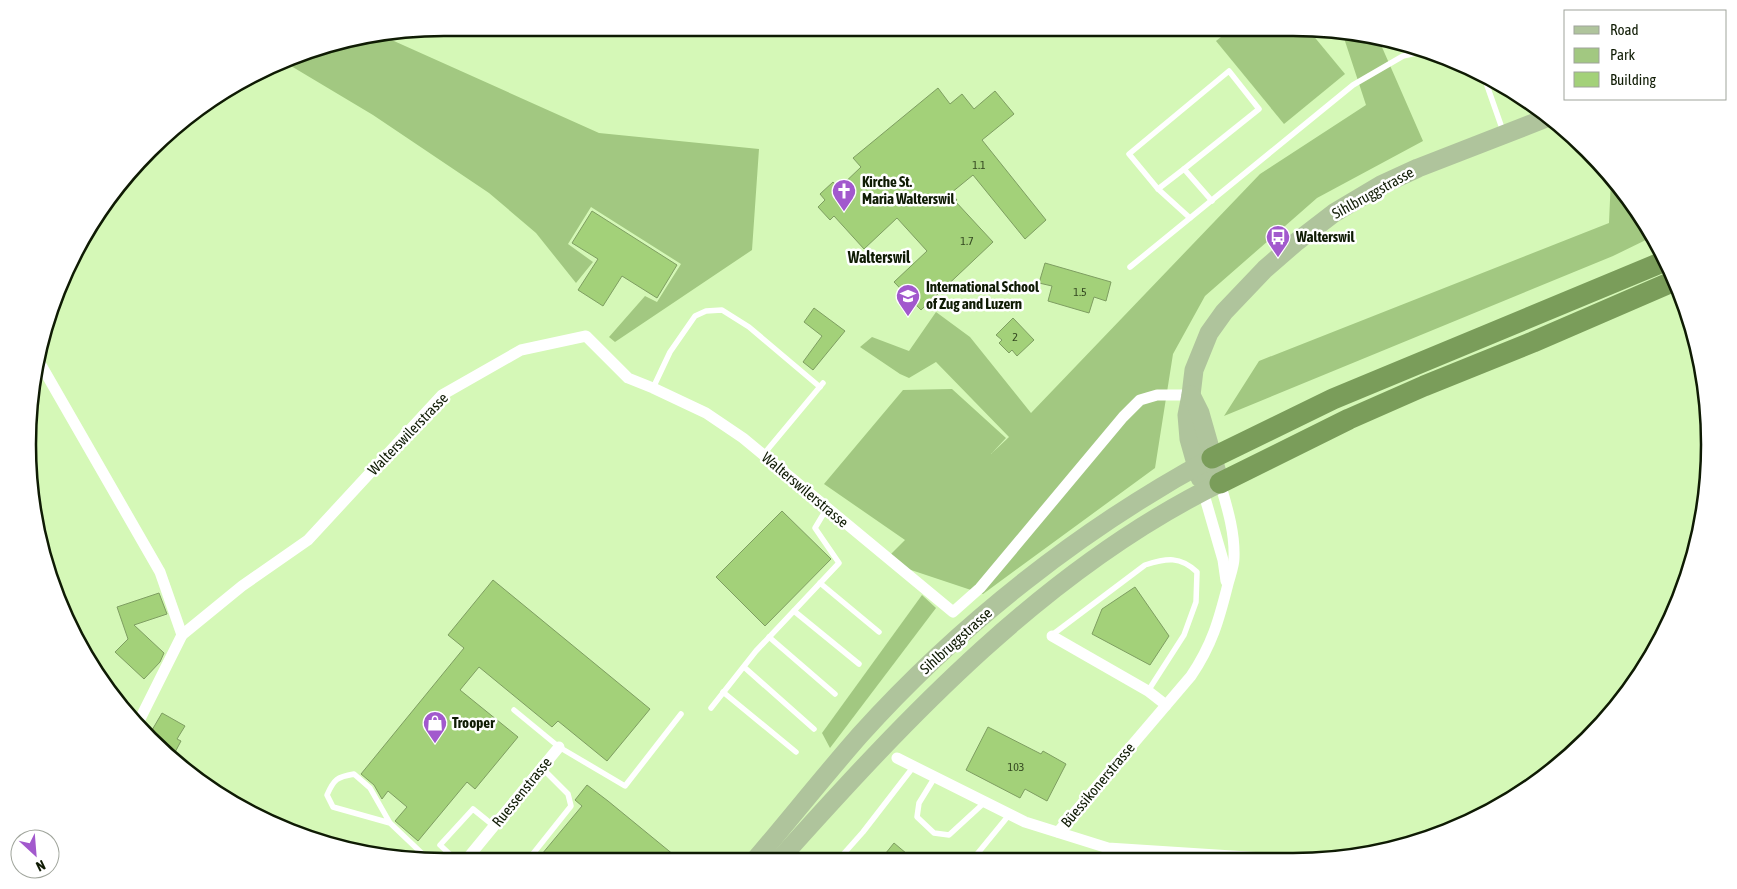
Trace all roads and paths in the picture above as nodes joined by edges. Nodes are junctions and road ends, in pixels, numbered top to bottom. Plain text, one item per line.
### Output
1 (1411, 54) edge
2 (1487, 86) edge
3 (1540, 121) edge
4 (1504, 134) junction
5 (1184, 169) junction
6 (1158, 189) junction
7 (1212, 201) junction
8 (1190, 218) junction
9 (1659, 264) edge
10 (1130, 267) dead end
11 (1668, 284) edge
12 (43, 369) edge
13 (653, 388) junction
14 (1191, 395) junction
15 (763, 455) junction
16 (1204, 462) junction
17 (1212, 487) junction
18 (827, 508) junction
19 (820, 583) junction
20 (1227, 587) junction
21 (794, 611) junction
22 (879, 632) dead end
23 (182, 635) junction
24 (1052, 636) joint
25 (769, 637) junction
26 (860, 664) dead end
27 (744, 667) junction
28 (1148, 691) junction
29 (724, 692) junction
30 (835, 694) dead end
31 (1166, 705) junction
32 (711, 708) dead end
33 (514, 710) dead end
34 (681, 714) dead end
35 (141, 717) edge
36 (814, 729) dead end
37 (559, 747) junction
38 (796, 752) dead end
39 (897, 758) dead end
40 (914, 766) junction
41 (542, 768) junction
42 (935, 777) junction
43 (985, 802) junction
44 (1009, 814) junction
45 (390, 823) junction
46 (494, 826) junction
47 (1058, 832) junction
48 (421, 852) edge
49 (449, 853) edge
50 (472, 853) edge
51 (534, 853) edge
52 (761, 853) edge
53 (785, 853) edge
54 (844, 853) edge
55 (978, 853) edge
56 (1186, 853) edge

1 - 7 lane
2 - 4 lane
3 - 4 main road, Sihlbruggstrasse
4 - 14 main road, Sihlbruggstrasse
5 - 6 lane
5 - 6 lane
5 - 7 lane
6 - 8 lane
7 - 8 lane
8 - 10 lane
9 - 16 highway
11 - 17 highway
12 - 23 street
13 - 15 street, Walterswilerstrasse
13 - 15 lane
13 - 23 street, Walterswilerstrasse
14 - 16 main road
14 - 18 street, Walterswilerstrasse
15 - 18 street, Walterswilerstrasse
16 - 17 main road
16 - 52 main road, Sihlbruggstrasse
17 - 20 street, Büessikonerstrasse
17 - 20 street, Büessikonerstrasse
17 - 53 main road, Sihlbruggstrasse
18 - 19 lane
19 - 21 lane
19 - 22 lane
20 - 31 street, Büessikonerstrasse
21 - 25 lane
21 - 26 lane
23 - 35 street
24 - 28 street
24 - 28 lane
25 - 27 lane
25 - 30 lane
27 - 29 lane
27 - 36 lane
28 - 31 street
29 - 32 lane
29 - 38 lane
31 - 47 street, Büessikonerstrasse
33 - 37 lane
34 - 37 lane
37 - 41 street, Ruessenstrasse
39 - 40 street
40 - 42 street
40 - 54 lane
41 - 46 street, Ruessenstrasse
41 - 51 lane
42 - 43 street
42 - 43 lane
43 - 44 street
44 - 47 street
44 - 55 lane
45 - 45 lane
45 - 48 lane
46 - 49 lane
46 - 50 street, Ruessenstrasse
47 - 56 street, Büessikonerstrasse

